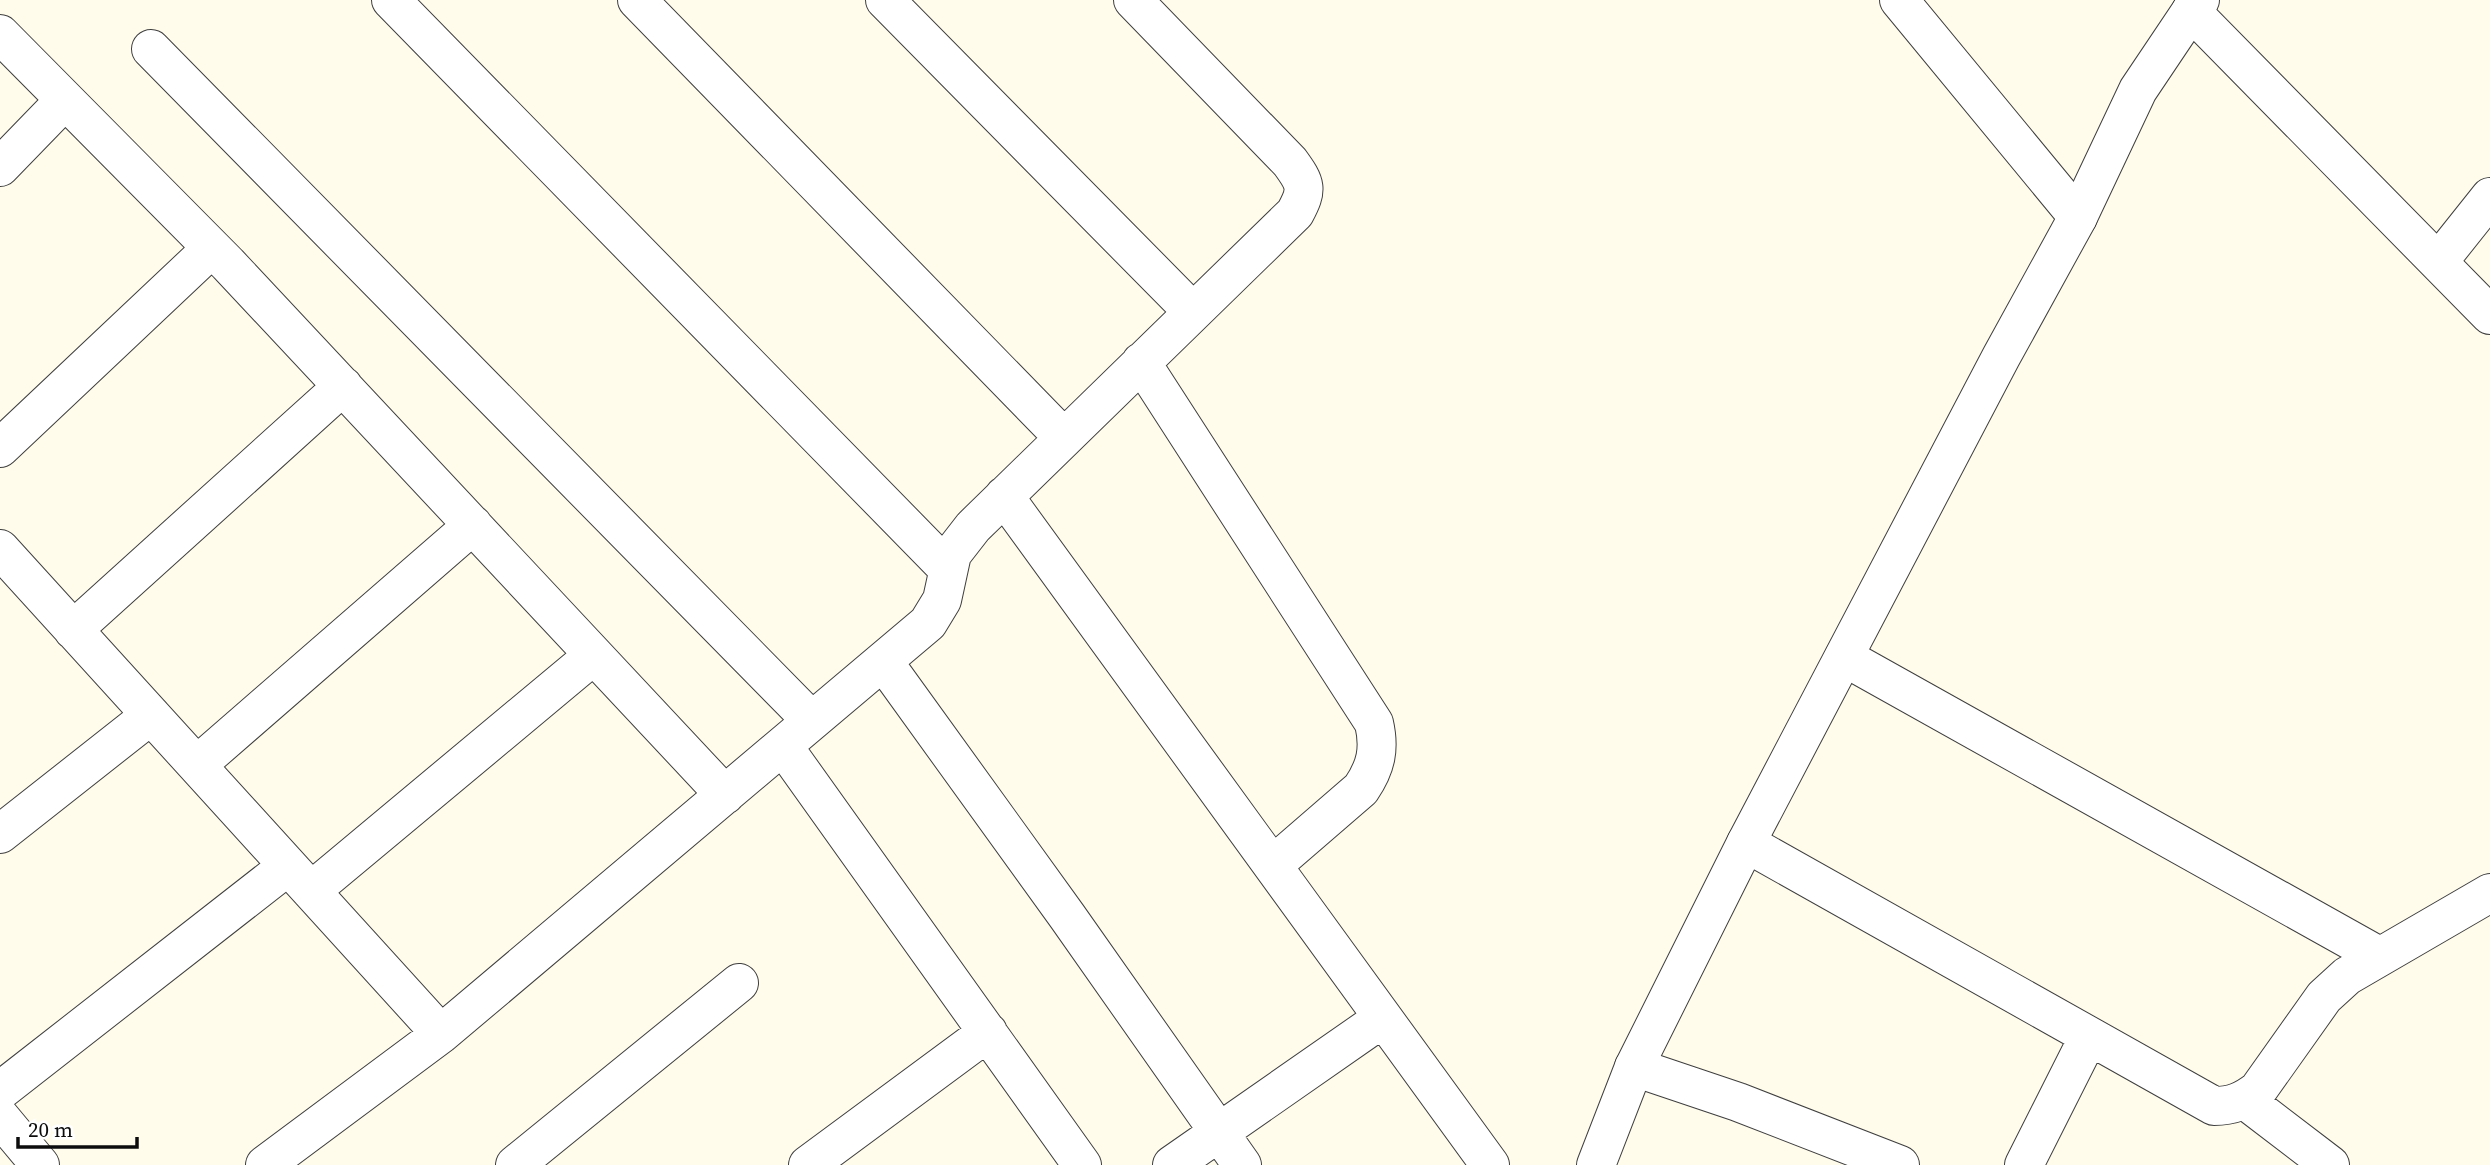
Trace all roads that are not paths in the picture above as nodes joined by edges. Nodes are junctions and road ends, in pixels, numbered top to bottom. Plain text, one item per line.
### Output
1 (391, 0) edge
2 (637, 0) edge
3 (886, 0) edge
4 (1133, 0) edge
5 (1899, 0) edge
6 (2195, 5) edge
7 (0, 34) edge
8 (151, 49) dead end
9 (65, 100) junction
10 (0, 167) edge
11 (2490, 197) edge
12 (2078, 217) junction
13 (212, 248) junction
14 (2439, 261) junction
15 (1193, 312) junction
16 (2490, 314) edge
17 (1141, 362) junction
18 (343, 386) junction
19 (1064, 438) junction
20 (0, 448) edge
21 (1004, 496) junction
22 (473, 525) junction
23 (948, 569) junction
24 (8, 572) edge
25 (73, 630) junction
26 (594, 655) junction
27 (1844, 657) junction
28 (883, 661) junction
29 (151, 715) junction
30 (812, 721) junction
31 (783, 746) junction
32 (197, 765) junction
33 (725, 794) junction
34 (0, 834) edge
35 (1746, 843) junction
36 (1273, 865) junction
37 (300, 879) junction
38 (2490, 893) edge
39 (2379, 956) junction
40 (739, 983) dead end
41 (1383, 1018) junction
42 (988, 1032) junction
43 (441, 1034) junction
44 (2089, 1036) junction
45 (1634, 1067) junction
46 (0, 1091) edge
47 (2245, 1100) junction
48 (0, 1117) edge
49 (1218, 1131) junction
50 (40, 1165) edge
51 (265, 1165) edge
52 (515, 1165) edge
53 (808, 1165) edge
54 (1082, 1165) edge
55 (1172, 1165) edge
56 (1242, 1165) edge
57 (1490, 1165) edge
58 (1596, 1165) edge
59 (1900, 1165) edge
60 (2024, 1165) edge
61 (2330, 1165) edge

1 - 23 street
2 - 19 street
3 - 15 street
4 - 15 street
5 - 12 street
6 - 12 street
6 - 14 street
7 - 9 street
8 - 30 street
9 - 10 street
9 - 13 street
11 - 14 street
12 - 27 street
13 - 18 street
13 - 20 street
14 - 16 street
15 - 17 street
17 - 19 street
17 - 36 street
18 - 22 street
18 - 25 street
19 - 21 street
21 - 23 street
21 - 36 street
22 - 26 street
22 - 32 street
23 - 28 street
24 - 25 street
25 - 29 street
26 - 33 street
26 - 37 street
27 - 35 street
27 - 39 street
28 - 30 street
28 - 49 street
29 - 32 street
29 - 34 street
30 - 31 street
31 - 33 street
31 - 42 street
32 - 37 street
33 - 43 street
35 - 44 street
35 - 45 street
36 - 41 street
37 - 43 street
37 - 46 street
38 - 39 street
39 - 47 street
40 - 52 street
41 - 49 street
41 - 57 street
42 - 53 street
42 - 54 street
43 - 51 street
44 - 47 street
44 - 60 street
45 - 58 street
45 - 59 street
47 - 61 street
48 - 50 street
49 - 55 street
49 - 56 street

